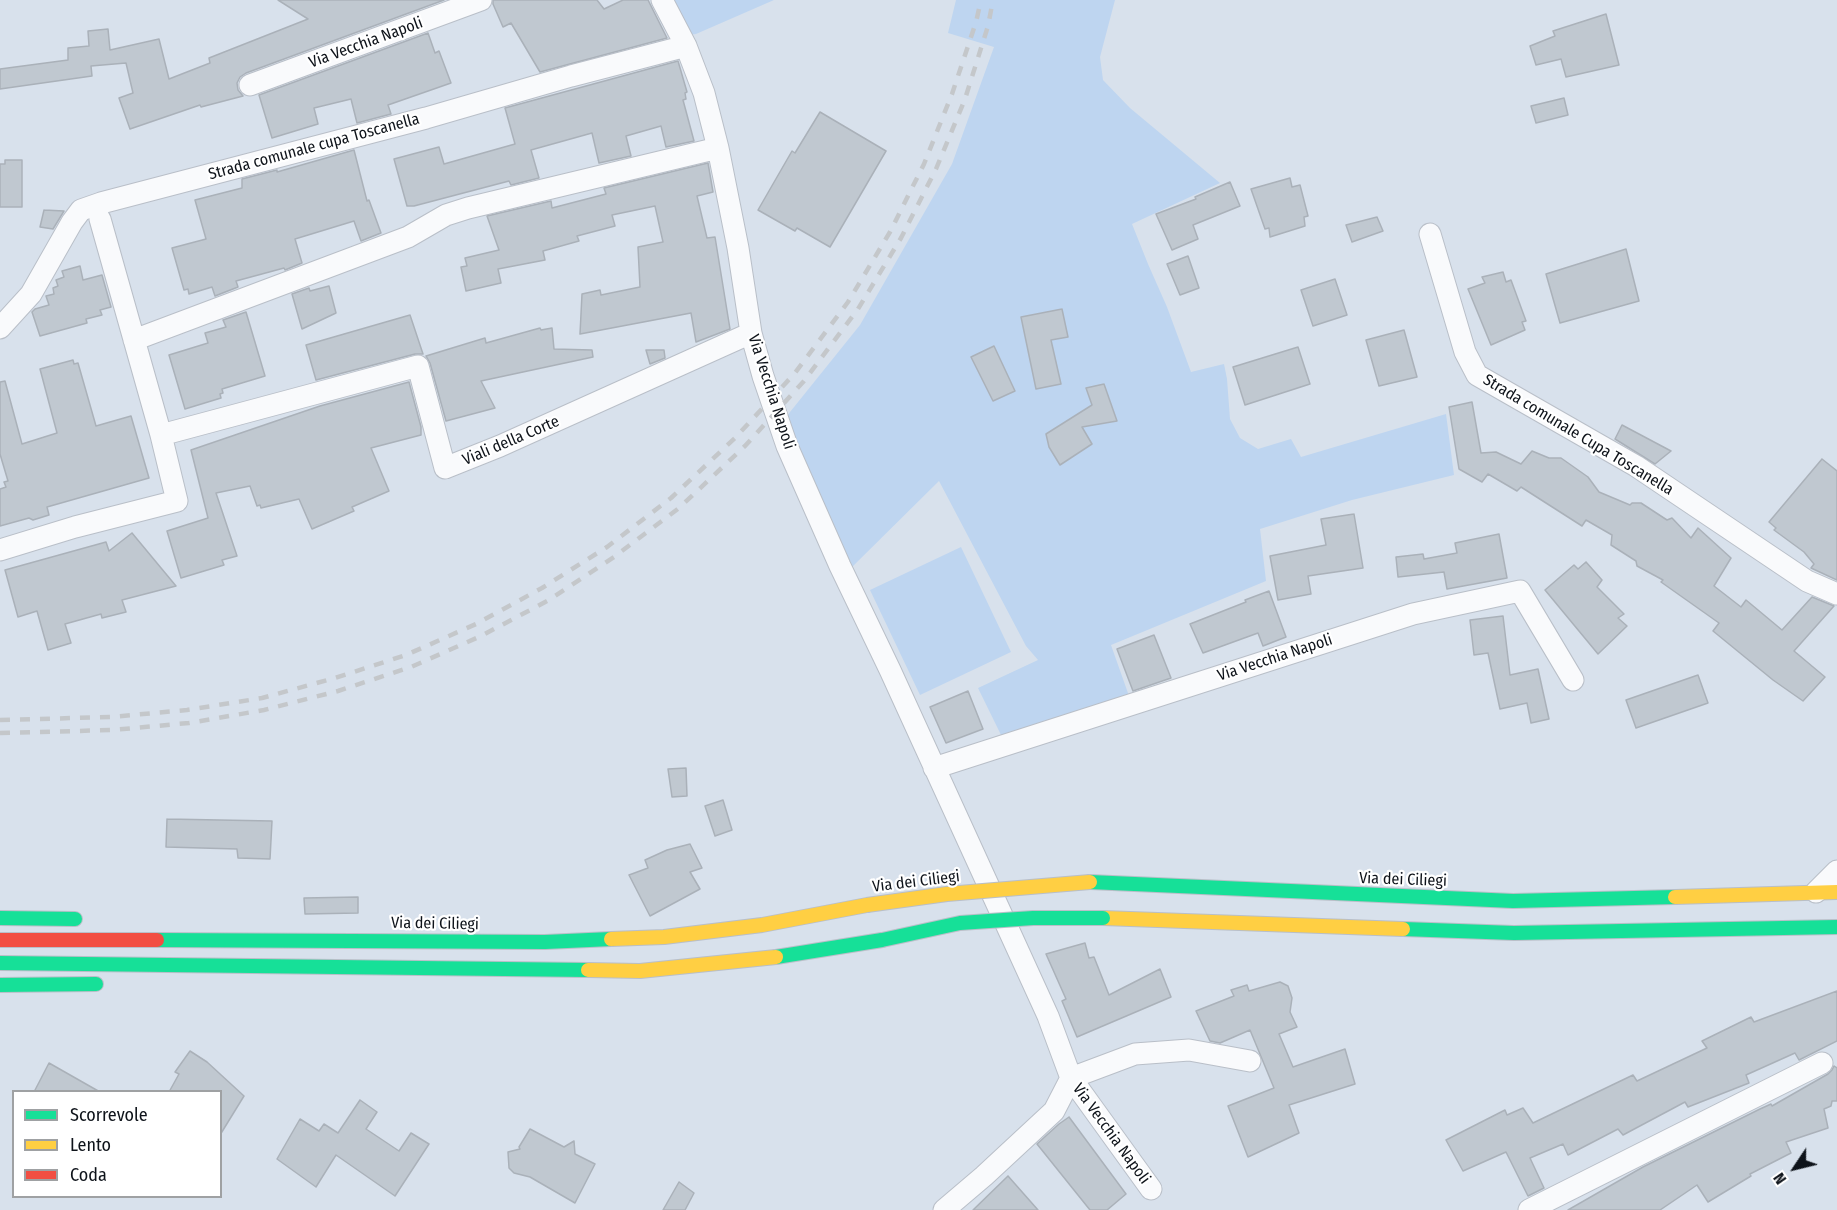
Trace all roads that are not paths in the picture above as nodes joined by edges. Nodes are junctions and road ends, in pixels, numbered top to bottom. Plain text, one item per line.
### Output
1 (481, 0) edge
2 (662, 0) edge
3 (686, 46) junction
4 (250, 85) dead end
5 (718, 148) junction
6 (100, 219) dead end
7 (1430, 234) dead end
8 (0, 328) edge
9 (751, 333) junction
10 (134, 340) junction
11 (161, 435) junction
12 (0, 550) edge
13 (1837, 594) edge
14 (1573, 680) dead end
15 (934, 768) junction
16 (1837, 871) edge
17 (1827, 892) edge
18 (0, 918) edge
19 (93, 920) dead end
20 (264, 927) dead end
21 (1837, 927) edge
22 (0, 940) edge
23 (307, 940) junction
24 (0, 963) edge
25 (282, 967) junction
26 (227, 981) dead end
27 (108, 984) dead end
28 (0, 985) edge
29 (1250, 1060) dead end
30 (1822, 1064) dead end
31 (1071, 1078) junction
32 (1151, 1190) dead end
33 (944, 1210) edge
34 (1529, 1210) edge

1 - 4 street, Via Vecchia Napoli
2 - 3 street, Via Vecchia Napoli
3 - 5 street, Via Vecchia Napoli
3 - 8 street, Strada comunale cupa Toscanella
5 - 9 street, Via Vecchia Napoli
5 - 10 street
6 - 10 street
7 - 13 street, Strada comunale Cupa Toscanella
9 - 11 street, Viali della Corte
9 - 15 street, Via Vecchia Napoli
10 - 11 street
11 - 12 street
14 - 15 street, Via Vecchia Napoli
15 - 31 street, Via Vecchia Napoli
16 - 17 street
17 - 23 main road, Via dei Ciliegi, bridge
18 - 19 main road
20 - 23 main road
21 - 25 main road, bridge
22 - 23 main road, Via dei Ciliegi
24 - 25 main road
25 - 26 main road
27 - 28 main road
29 - 31 street
30 - 34 street
31 - 32 street, Via Vecchia Napoli
31 - 33 street, Via Vecchia Napoli

